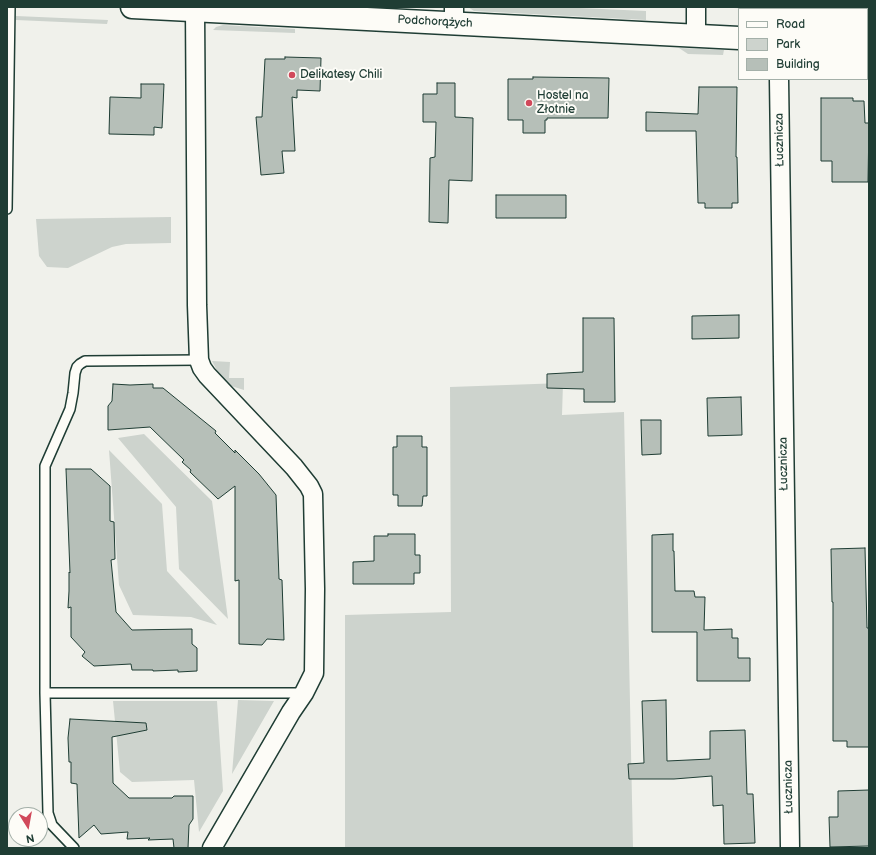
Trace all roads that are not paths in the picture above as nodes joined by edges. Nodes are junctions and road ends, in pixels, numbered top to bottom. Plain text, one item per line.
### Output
1 (10, 7) edge
2 (132, 7) edge
3 (696, 7) edge
4 (195, 10) junction
5 (454, 15) edge
6 (696, 36) junction
7 (738, 38) edge
8 (779, 80) edge
9 (7, 209) edge
10 (200, 360) junction
11 (45, 693) junction
12 (304, 693) junction
13 (74, 848) edge
14 (212, 848) edge
15 (790, 848) edge

1 - 9 lane
2 - 4 street, Podchorążych
3 - 6 street
4 - 5 street, Podchorążych
4 - 10 street
5 - 6 street, Podchorążych
6 - 7 street, Podchorążych
8 - 15 street, Łucznicza
10 - 11 lane
10 - 12 street
11 - 12 lane
11 - 13 lane
12 - 14 street

